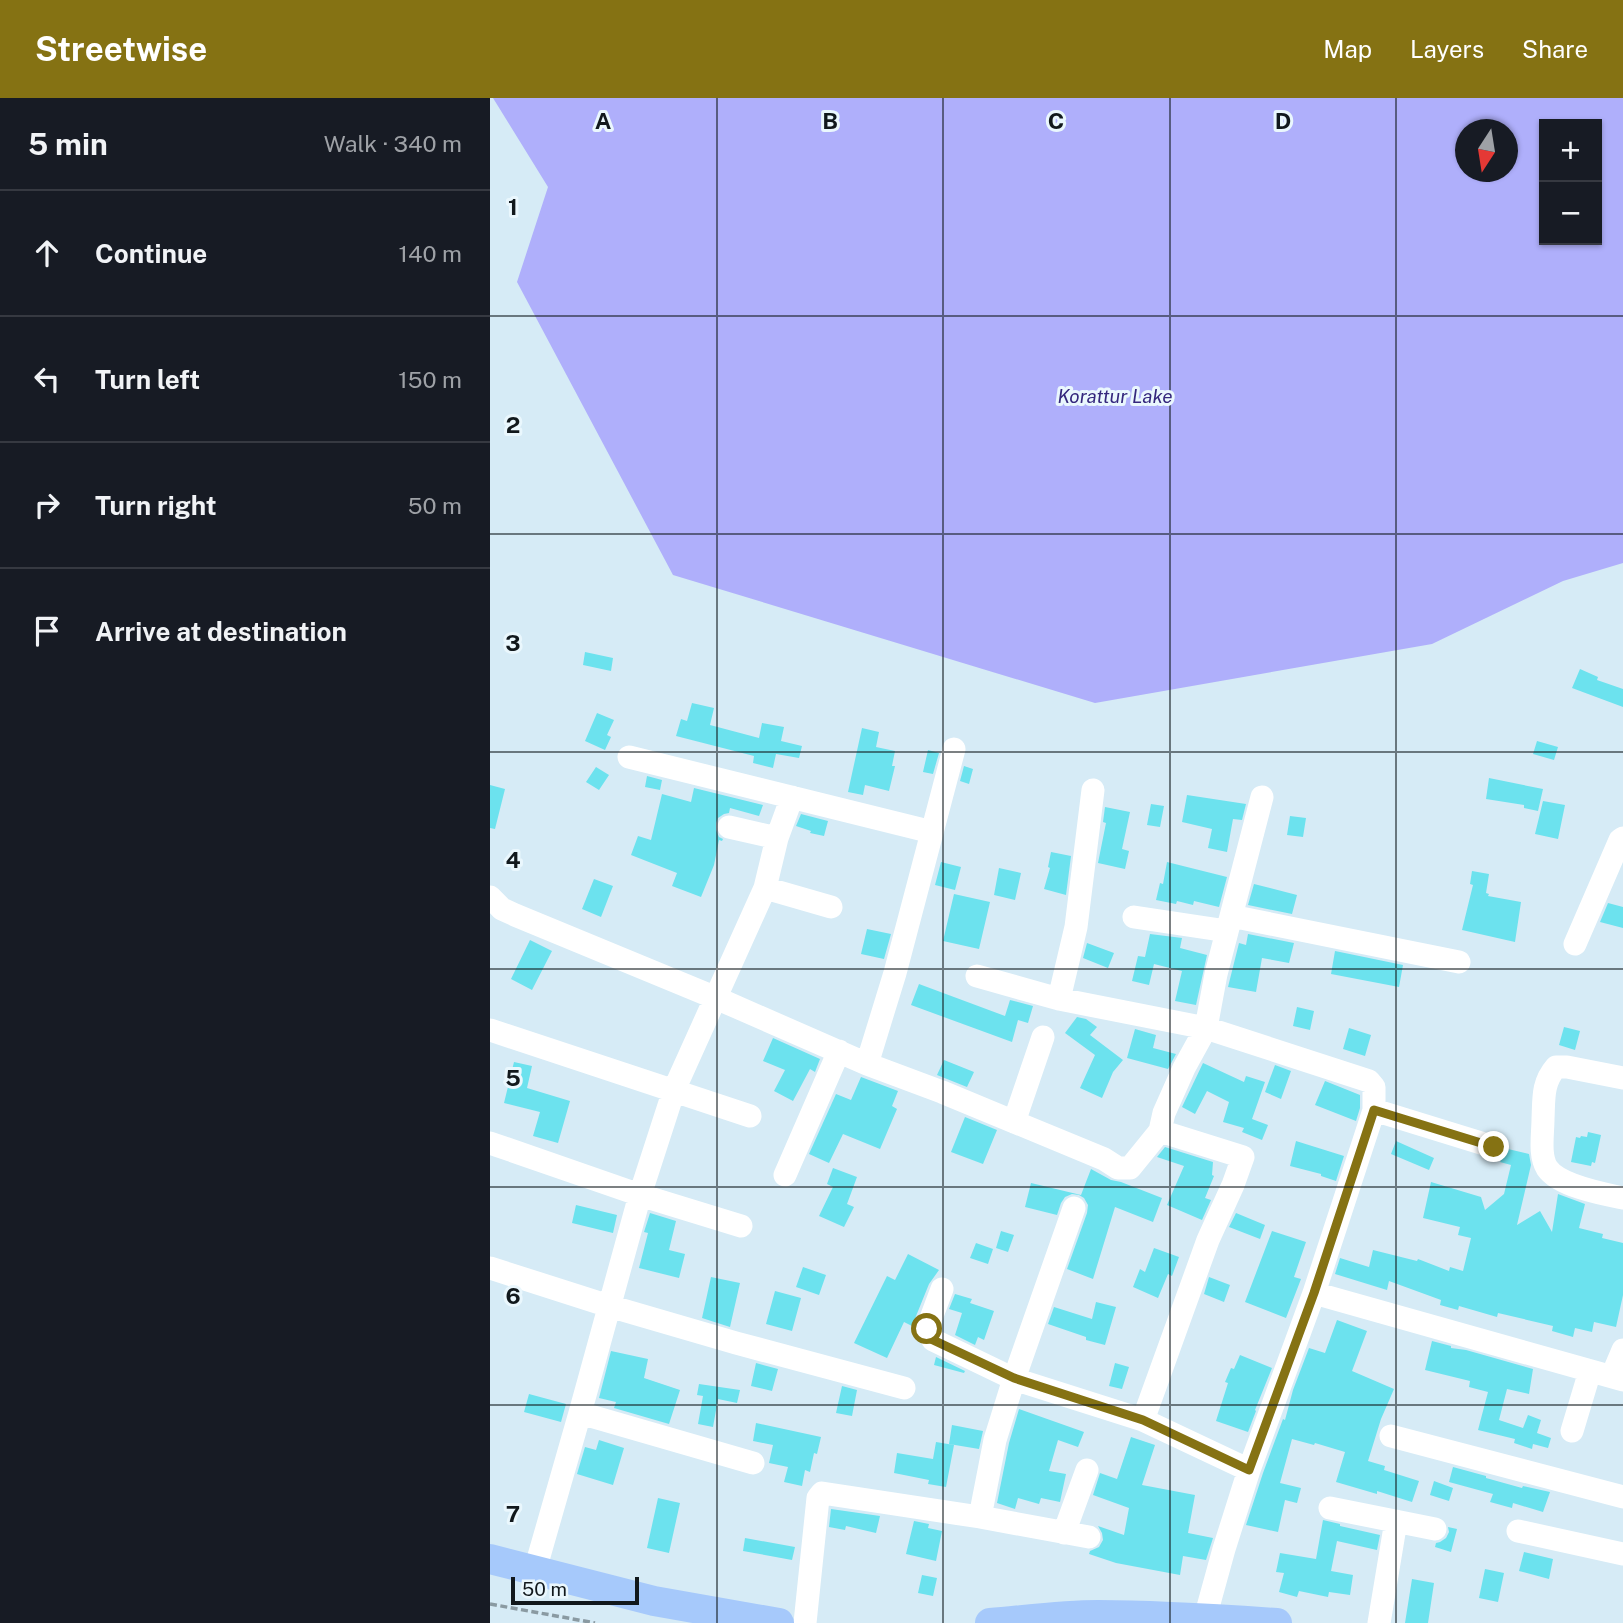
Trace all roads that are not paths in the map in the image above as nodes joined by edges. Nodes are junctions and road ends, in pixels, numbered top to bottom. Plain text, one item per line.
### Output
1 (954, 748) dead end
2 (629, 757) dead end
3 (1093, 790) dead end
4 (792, 797) junction
5 (1262, 797) dead end
6 (729, 827) dead end
7 (932, 832) junction
8 (777, 838) junction
9 (1623, 838) edge
10 (765, 888) junction
11 (490, 897) edge
12 (831, 907) dead end
13 (1134, 917) dead end
14 (1229, 923) junction
15 (1576, 944) dead end
16 (1459, 962) dead end
17 (977, 975) dead end
18 (716, 998) junction
19 (1059, 999) junction
20 (1206, 1028) junction
21 (490, 1030) edge
22 (1042, 1037) dead end
23 (839, 1051) junction
24 (867, 1063) junction
25 (1623, 1077) edge
26 (674, 1090) junction
27 (1374, 1110) junction
28 (750, 1116) dead end
29 (1014, 1122) junction
30 (1160, 1131) junction
31 (490, 1143) edge
32 (1494, 1147) dead end
33 (785, 1175) dead end
34 (640, 1195) junction
35 (1623, 1198) edge
36 (1074, 1208) dead end
37 (741, 1226) dead end
38 (490, 1268) edge
39 (942, 1289) dead end
40 (1314, 1293) junction
41 (609, 1306) junction
42 (1623, 1350) edge
43 (1608, 1376) edge
44 (1014, 1378) junction
45 (904, 1388) dead end
46 (580, 1413) junction
47 (1143, 1420) junction
48 (1573, 1431) dead end
49 (1391, 1437) dead end
50 (753, 1463) dead end
51 (1087, 1470) dead end
52 (1249, 1470) junction
53 (1623, 1497) edge
54 (1330, 1508) dead end
55 (980, 1517) junction
56 (1395, 1521) junction
57 (1435, 1529) dead end
58 (1518, 1531) dead end
59 (1065, 1533) junction
60 (1089, 1537) dead end
61 (1623, 1554) edge
62 (490, 1559) edge
63 (535, 1570) junction
64 (1095, 1619) edge
65 (1049, 1620) edge
66 (1200, 1620) edge
67 (779, 1623) edge
68 (805, 1623) edge
69 (990, 1623) edge
70 (1275, 1623) edge
71 (1379, 1623) edge

1 - 7 street
2 - 4 street
3 - 19 street
4 - 7 street
4 - 8 street
5 - 14 street
6 - 8 street
7 - 24 street
8 - 10 street
9 - 15 street
10 - 12 street
10 - 18 street
11 - 18 street
13 - 14 street
14 - 16 street
14 - 20 street
17 - 19 street
18 - 23 street
18 - 26 street
19 - 20 street
20 - 27 street
20 - 30 street
21 - 26 street
22 - 29 street
23 - 24 street
23 - 33 street
24 - 29 street
25 - 35 street
26 - 28 street
26 - 34 street
27 - 32 street
27 - 40 street
29 - 30 street
30 - 47 street
31 - 34 street
34 - 37 street
34 - 41 street
36 - 44 street
38 - 41 street
39 - 44 street
40 - 43 street
40 - 52 street
41 - 45 street
41 - 46 street
42 - 43 street
43 - 48 street
44 - 47 street
44 - 55 street
46 - 50 street
46 - 63 street
47 - 52 street
49 - 53 street
51 - 59 street
52 - 66 street
54 - 56 street
55 - 59 street
55 - 68 street
56 - 57 street
56 - 71 street
58 - 61 street
59 - 60 street
62 - 63 main road
63 - 67 main road
64 - 65 main road
64 - 66 main road
65 - 69 main road
66 - 70 main road

